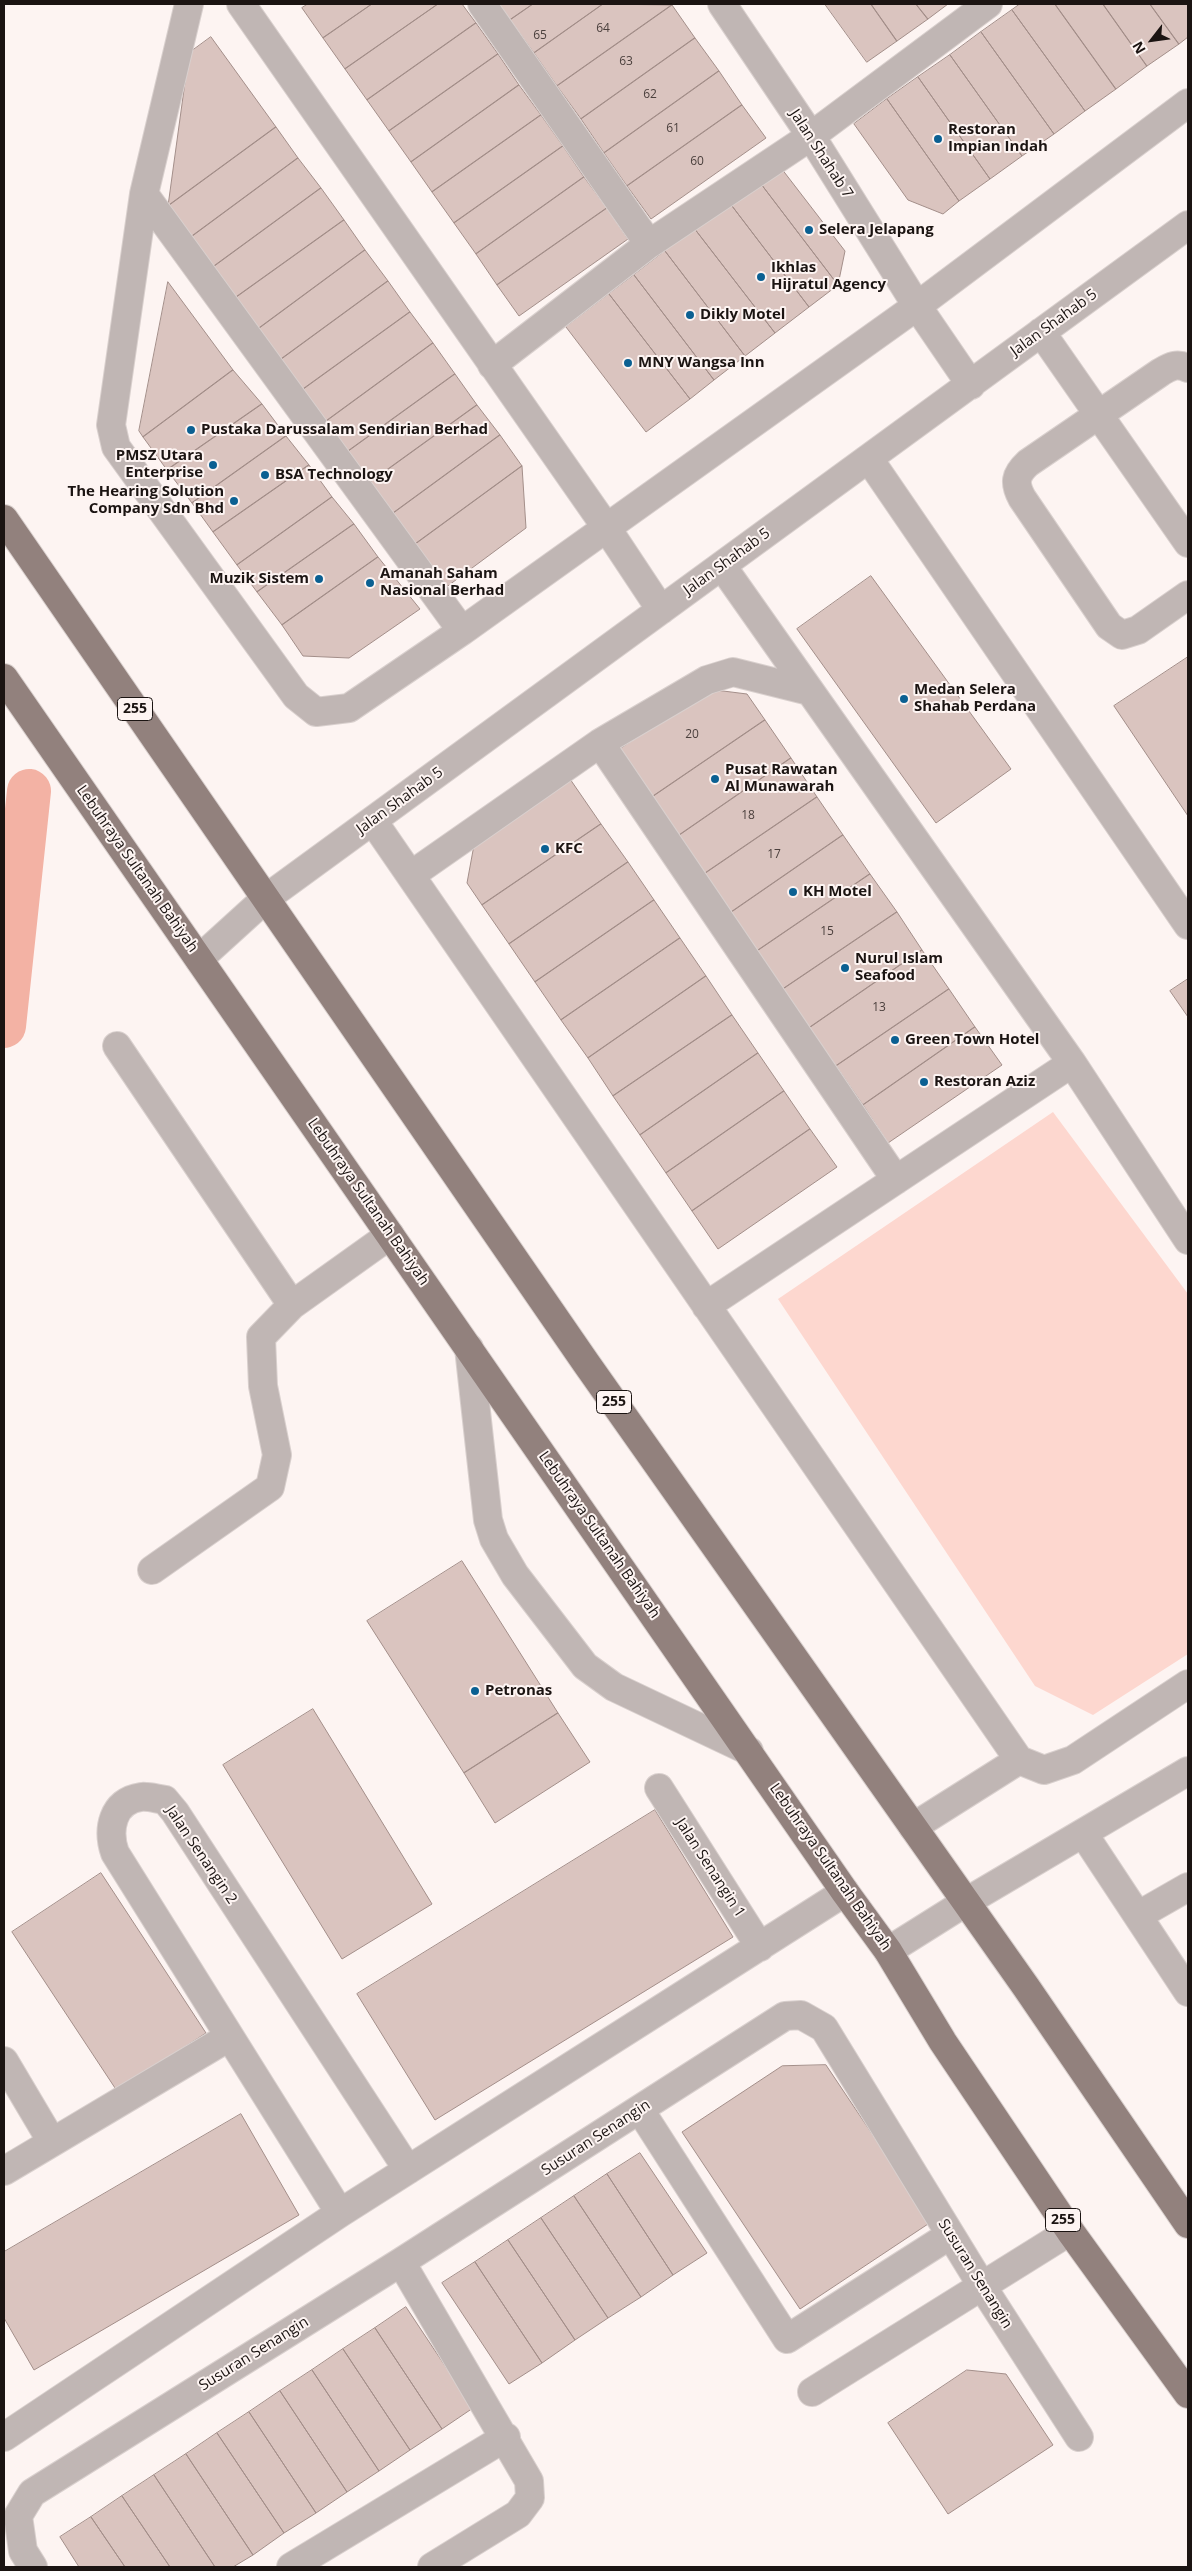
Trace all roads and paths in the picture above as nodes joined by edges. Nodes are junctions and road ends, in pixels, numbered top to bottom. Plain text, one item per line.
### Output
1 (189, 4) edge
2 (241, 4) edge
3 (482, 4) edge
4 (722, 4) edge
5 (988, 4) edge
6 (1188, 103) edge
7 (811, 136) junction
8 (144, 194) junction
9 (1188, 225) edge
10 (649, 244) junction
11 (917, 306) junction
12 (1041, 332) junction
13 (492, 365) junction
14 (1188, 368) edge
15 (971, 384) junction
16 (1099, 414) junction
17 (868, 459) junction
18 (4, 519) edge
19 (606, 527) junction
20 (1188, 542) edge
21 (722, 566) junction
22 (1188, 595) edge
23 (661, 610) junction
24 (462, 631) junction
25 (5, 681) edge
26 (809, 691) junction
27 (600, 743) junction
28 (373, 821) junction
29 (411, 875) junction
30 (265, 899) junction
31 (1188, 924) edge
32 (199, 959) junction
33 (117, 1046) dead end
34 (1072, 1063) junction
35 (896, 1180) junction
36 (390, 1235) junction
37 (1188, 1240) edge
38 (292, 1305) junction
39 (706, 1306) junction
40 (469, 1348) junction
41 (152, 1570) dead end
42 (1188, 1684) edge
43 (749, 1751) junction
44 (1019, 1760) junction
45 (1188, 1770) edge
46 (659, 1788) dead end
47 (913, 1827) junction
48 (1083, 1833) junction
49 (1188, 1887) edge
50 (845, 1892) junction
51 (966, 1902) junction
52 (1140, 1916) junction
53 (760, 1947) junction
54 (888, 1951) junction
55 (1188, 1992) edge
56 (229, 2037) junction
57 (4, 2061) edge
58 (640, 2110) junction
59 (52, 2142) junction
60 (408, 2170) junction
61 (4, 2171) edge
62 (340, 2213) junction
63 (1188, 2224) edge
64 (1070, 2230) junction
65 (950, 2235) junction
66 (401, 2262) junction
67 (982, 2286) junction
68 (812, 2392) dead end
69 (1188, 2394) edge
70 (4, 2437) edge
71 (506, 2437) junction
72 (1079, 2437) dead end
73 (33, 2567) edge
74 (290, 2567) edge
75 (432, 2567) edge

1 - 8 street
2 - 13 street
3 - 10 street
4 - 7 street, Jalan Shahab 7
5 - 7 street
6 - 11 street
7 - 10 street
7 - 11 street, Jalan Shahab 7
8 - 24 street
8 - 24 street
9 - 12 street, Jalan Shahab 5
10 - 13 street
11 - 15 street, Jalan Shahab 7
11 - 19 street
12 - 15 street, Jalan Shahab 5
12 - 16 street
13 - 19 street
14 - 16 street
15 - 17 street, Jalan Shahab 5
16 - 20 street
16 - 22 street
17 - 21 street, Jalan Shahab 5
17 - 31 street
18 - 30 main road, 255
19 - 23 street
19 - 24 street
21 - 23 street, Jalan Shahab 5
21 - 26 street
23 - 28 street, Jalan Shahab 5
25 - 32 main road, Lebuhraya Sultanah Bahiyah / 255
26 - 27 street
26 - 34 street
27 - 29 street
27 - 35 street
28 - 29 street
28 - 30 street, Jalan Shahab 5
29 - 39 street
30 - 32 street, Jalan Shahab 5
30 - 47 main road, 255
32 - 36 main road, Lebuhraya Sultanah Bahiyah / 255
33 - 38 street
34 - 35 street
34 - 37 street
35 - 39 street
36 - 38 street
36 - 40 main road, Lebuhraya Sultanah Bahiyah / 255
38 - 41 street
39 - 44 street
40 - 43 main road, Lebuhraya Sultanah Bahiyah / 255
40 - 43 street
42 - 44 street
43 - 50 main road, Lebuhraya Sultanah Bahiyah / 255
44 - 47 street
45 - 48 street
46 - 53 street, Jalan Senangin 1
47 - 51 main road, 255
48 - 51 street
48 - 52 street
49 - 52 street
50 - 53 street
50 - 54 main road, Lebuhraya Sultanah Bahiyah / 255
51 - 54 street
51 - 63 main road, 255
52 - 55 street
53 - 60 street
54 - 64 main road, Lebuhraya Sultanah Bahiyah / 255
56 - 59 street
56 - 60 street, Jalan Senangin 2
56 - 62 street, Jalan Senangin 2
57 - 59 street
58 - 65 street, Susuran Senangin
58 - 65 street
58 - 66 street, Susuran Senangin
59 - 61 street
60 - 62 street
62 - 70 street
64 - 67 street
64 - 69 main road, Lebuhraya Sultanah Bahiyah / 255
65 - 67 street, Susuran Senangin
66 - 71 street
66 - 73 street, Susuran Senangin
67 - 68 street
67 - 72 street, Susuran Senangin
71 - 74 street
71 - 75 street

